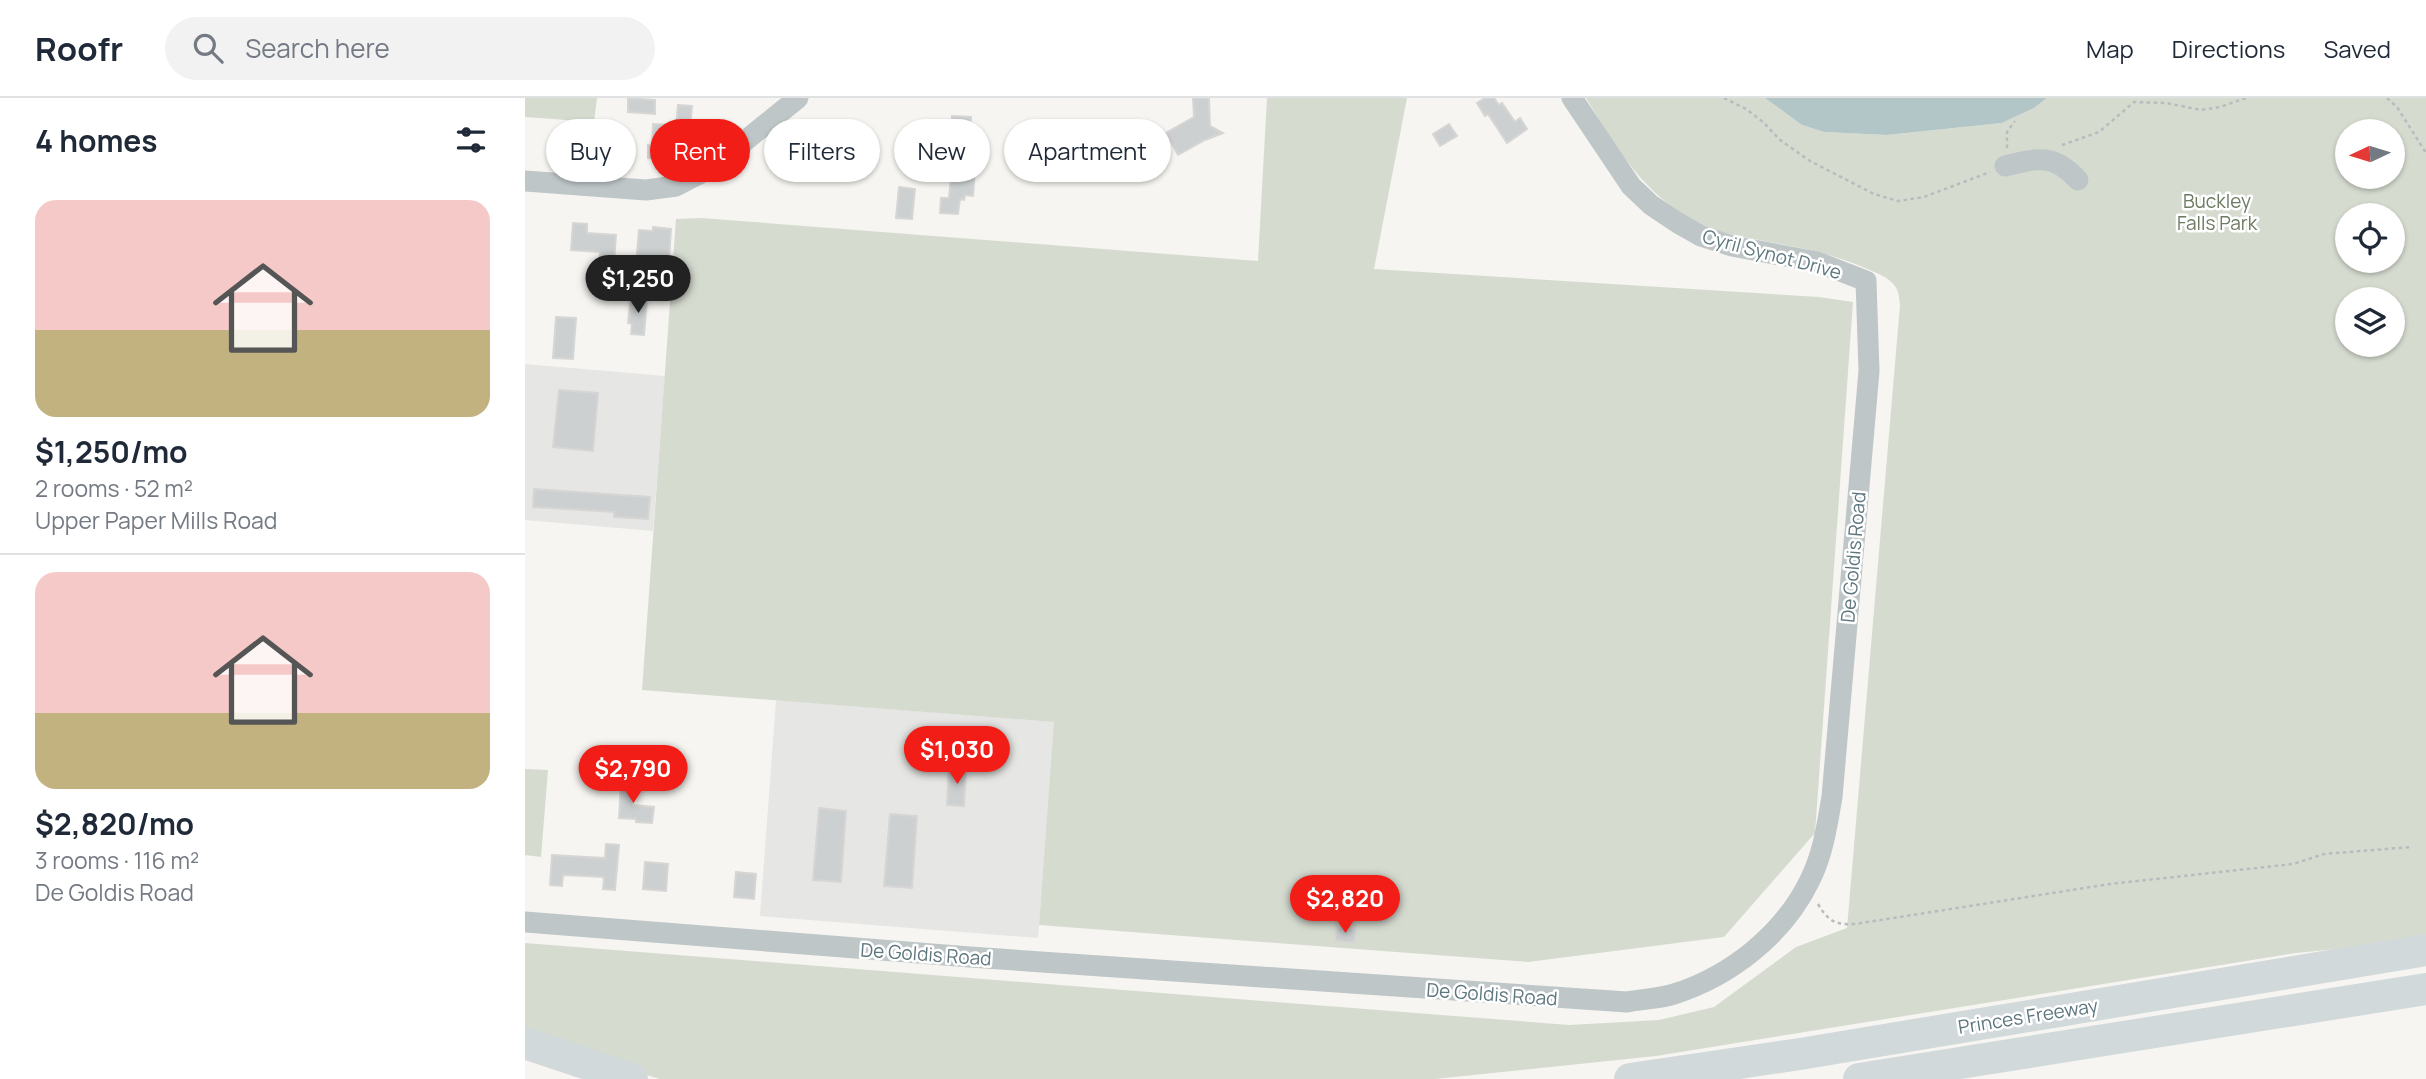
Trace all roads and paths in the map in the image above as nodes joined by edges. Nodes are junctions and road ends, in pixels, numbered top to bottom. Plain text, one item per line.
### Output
1 (798, 98) edge
2 (1572, 98) edge
3 (1724, 98) edge
4 (2246, 98) edge
5 (2387, 98) edge
6 (2015, 121) dead end
7 (2426, 153) edge
8 (2047, 158) junction
9 (2005, 166) junction
10 (2078, 180) dead end
11 (525, 181) edge
12 (1866, 281) joint
13 (2411, 846) dead end
14 (1810, 881) junction
15 (525, 922) edge
16 (2426, 950) edge
17 (2426, 989) edge
18 (525, 1043) edge
19 (632, 1079) edge
20 (1630, 1079) edge
21 (1859, 1079) edge

1 - 11 street
2 - 12 street, Cyril Synot Drive
3 - 9 path
4 - 8 path
5 - 7 path
6 - 9 path
8 - 9 street
8 - 10 street
12 - 14 street, De Goldis Road
13 - 14 path
14 - 15 street, De Goldis Road
16 - 20 highway, Princes Freeway
17 - 21 highway, Princes Freeway
18 - 19 highway

